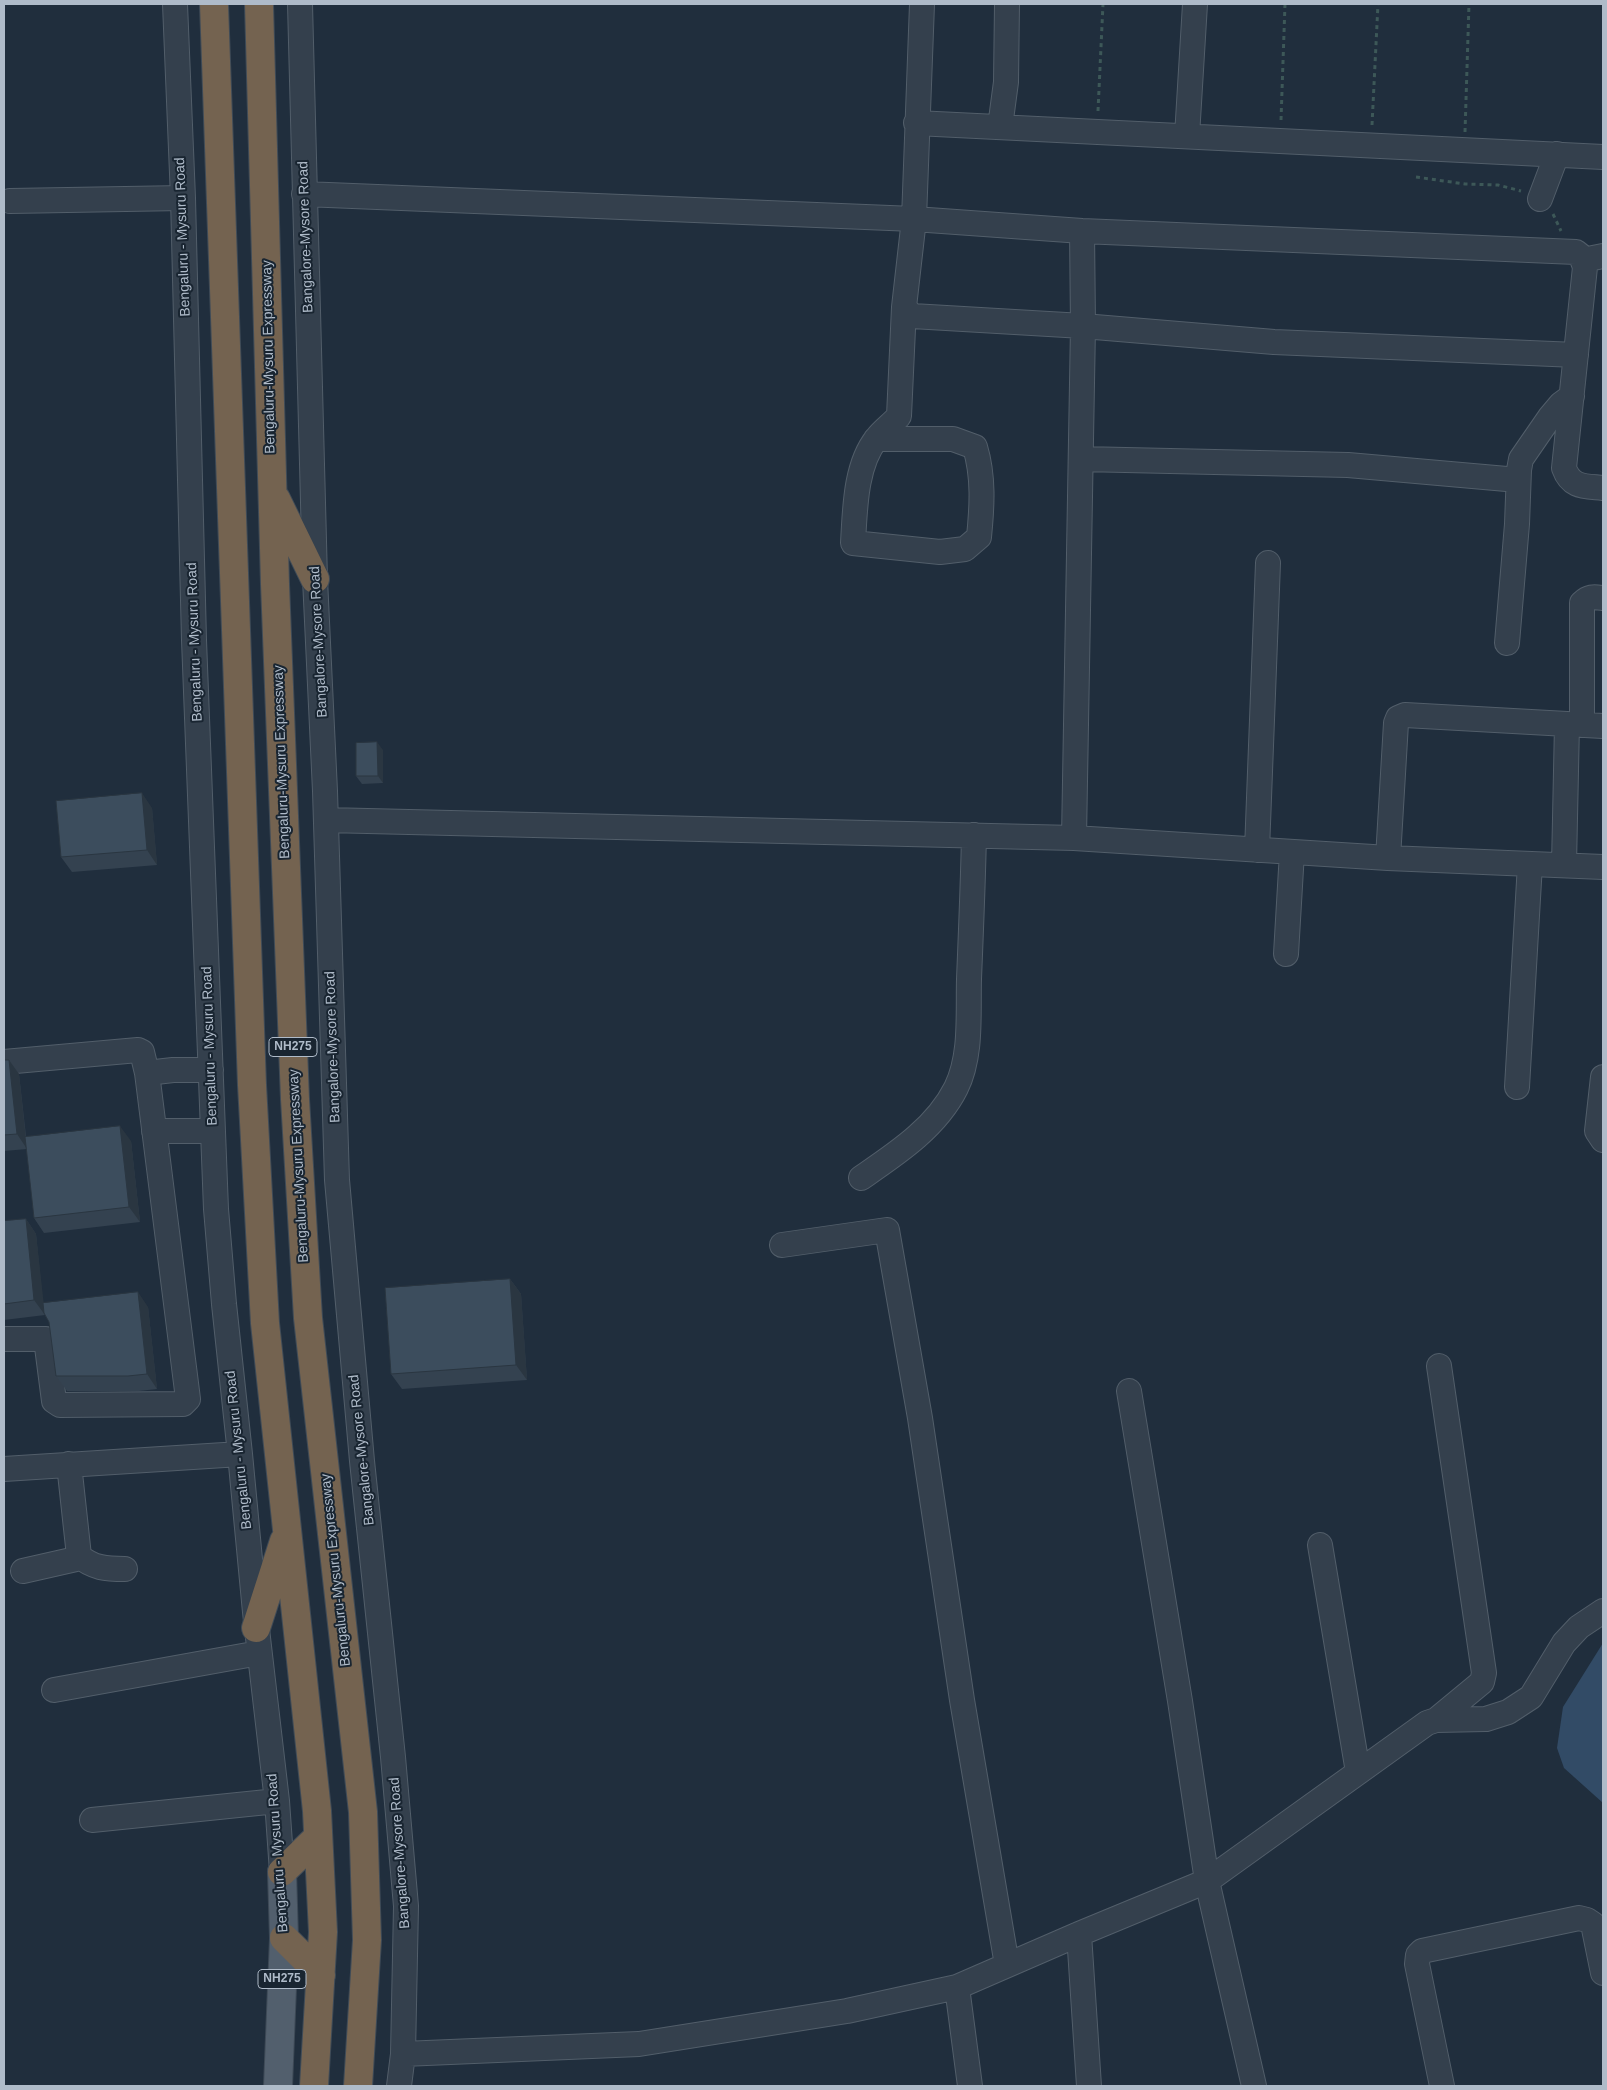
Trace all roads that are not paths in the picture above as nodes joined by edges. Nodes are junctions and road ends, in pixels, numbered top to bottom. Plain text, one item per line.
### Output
1 (175, 4) edge
2 (214, 4) edge
3 (259, 4) edge
4 (300, 4) edge
5 (922, 4) edge
6 (1007, 4) edge
7 (1195, 4) edge
8 (916, 123) junction
9 (1000, 127) junction
10 (1187, 136) junction
11 (1557, 154) junction
12 (1603, 157) edge
13 (304, 194) junction
14 (183, 198) junction
15 (1540, 199) road end
16 (10, 201) dead end
17 (914, 219) junction
18 (1082, 231) junction
19 (1583, 256) edge
20 (904, 307) junction
21 (1084, 326) junction
22 (1576, 355) junction
23 (1572, 396) junction
24 (876, 439) junction
25 (1081, 458) junction
26 (1518, 480) junction
27 (1603, 488) edge
28 (272, 490) junction
29 (1268, 563) dead end
30 (316, 579) junction
31 (1603, 598) edge
32 (1507, 643) dead end
33 (1584, 725) edge
34 (326, 820) junction
35 (974, 835) junction
36 (1074, 838) junction
37 (1257, 850) junction
38 (1292, 852) junction
39 (1388, 858) junction
40 (1530, 864) junction
41 (1564, 865) junction
42 (1603, 867) edge
43 (1286, 954) dead end
44 (4, 1062) edge
45 (211, 1070) junction
46 (147, 1074) junction
47 (1603, 1077) edge
48 (1518, 1086) dead end
49 (213, 1131) junction
50 (154, 1132) junction
51 (1603, 1140) edge
52 (861, 1178) dead end
53 (782, 1246) dead end
54 (4, 1339) edge
55 (1439, 1366) dead end
56 (1129, 1391) dead end
57 (240, 1454) junction
58 (69, 1464) junction
59 (4, 1469) edge
60 (287, 1529) junction
61 (1320, 1545) dead end
62 (79, 1556) junction
63 (125, 1569) dead end
64 (23, 1571) dead end
65 (1603, 1611) edge
66 (258, 1640) junction
67 (54, 1690) dead end
68 (1436, 1720) junction
69 (1358, 1772) junction
70 (277, 1801) junction
71 (92, 1820) dead end
72 (318, 1837) junction
73 (282, 1872) junction
74 (1206, 1881) junction
75 (1079, 1934) junction
76 (284, 1938) junction
77 (1007, 1965) junction
78 (1603, 1973) edge
79 (320, 1975) junction
80 (957, 1987) junction
81 (403, 2054) junction
82 (278, 2086) edge
83 (314, 2086) edge
84 (358, 2086) edge
85 (399, 2086) edge
86 (970, 2086) edge
87 (1089, 2086) edge
88 (1254, 2086) edge
89 (1442, 2086) edge

1 - 14 street, Bengaluru - Mysuru Road / NH275
2 - 60 highway, NH275
3 - 28 highway, Bengaluru-Mysuru Expressway / NH275
4 - 13 street, Bangalore-Mysore Road / NH275
5 - 8 street
6 - 9 street
7 - 10 street
8 - 9 street
8 - 17 street
9 - 10 street
10 - 11 street
11 - 12 street
11 - 15 street
13 - 17 street
13 - 30 street, Bangalore-Mysore Road / NH275
14 - 16 street
14 - 45 street, Bengaluru - Mysuru Road / NH275
17 - 18 street
17 - 20 street
18 - 19 street
18 - 21 street
19 - 22 street
20 - 21 street
20 - 24 street
21 - 22 street
21 - 25 street
22 - 23 street
23 - 26 street
23 - 27 street
24 - 24 street
25 - 26 street
25 - 36 street
26 - 32 street
28 - 30 highway
28 - 84 highway, Bengaluru-Mysuru Expressway / NH275
29 - 37 street
30 - 34 street, Bangalore-Mysore Road / NH275
31 - 33 street
33 - 39 street
33 - 41 street
34 - 35 street
34 - 81 street, Bangalore-Mysore Road / NH275
35 - 36 street
35 - 52 street
36 - 37 street
37 - 38 street
38 - 39 street
38 - 43 street
39 - 40 street
40 - 41 street
40 - 48 street
41 - 42 street
44 - 46 street
45 - 46 street
45 - 49 street, Bengaluru - Mysuru Road / NH275
46 - 50 street
47 - 51 street
49 - 50 street
49 - 57 street, Bengaluru - Mysuru Road / NH275
50 - 54 street
53 - 77 street
55 - 68 street
56 - 74 street
57 - 58 street
57 - 66 street, Bengaluru - Mysuru Road / NH275
58 - 59 street
58 - 62 street
60 - 66 highway
60 - 72 highway, NH275
61 - 69 street
62 - 63 street
62 - 64 street
65 - 68 street
66 - 67 street
66 - 70 street, Bengaluru - Mysuru Road / NH275
68 - 69 street
69 - 74 street
70 - 71 street
70 - 73 street, Bengaluru - Mysuru Road / NH275
72 - 73 highway
72 - 79 highway, NH275
73 - 76 main road, Bengaluru - Mysuru Road / NH275
74 - 75 street
74 - 88 street
75 - 77 street
75 - 87 street
76 - 79 highway
76 - 82 main road, Bengaluru - Mysuru Road / NH275
77 - 80 street
78 - 89 street
79 - 83 highway, NH275
80 - 81 street
80 - 86 street
81 - 85 street, Bangalore-Mysore Road / NH275

